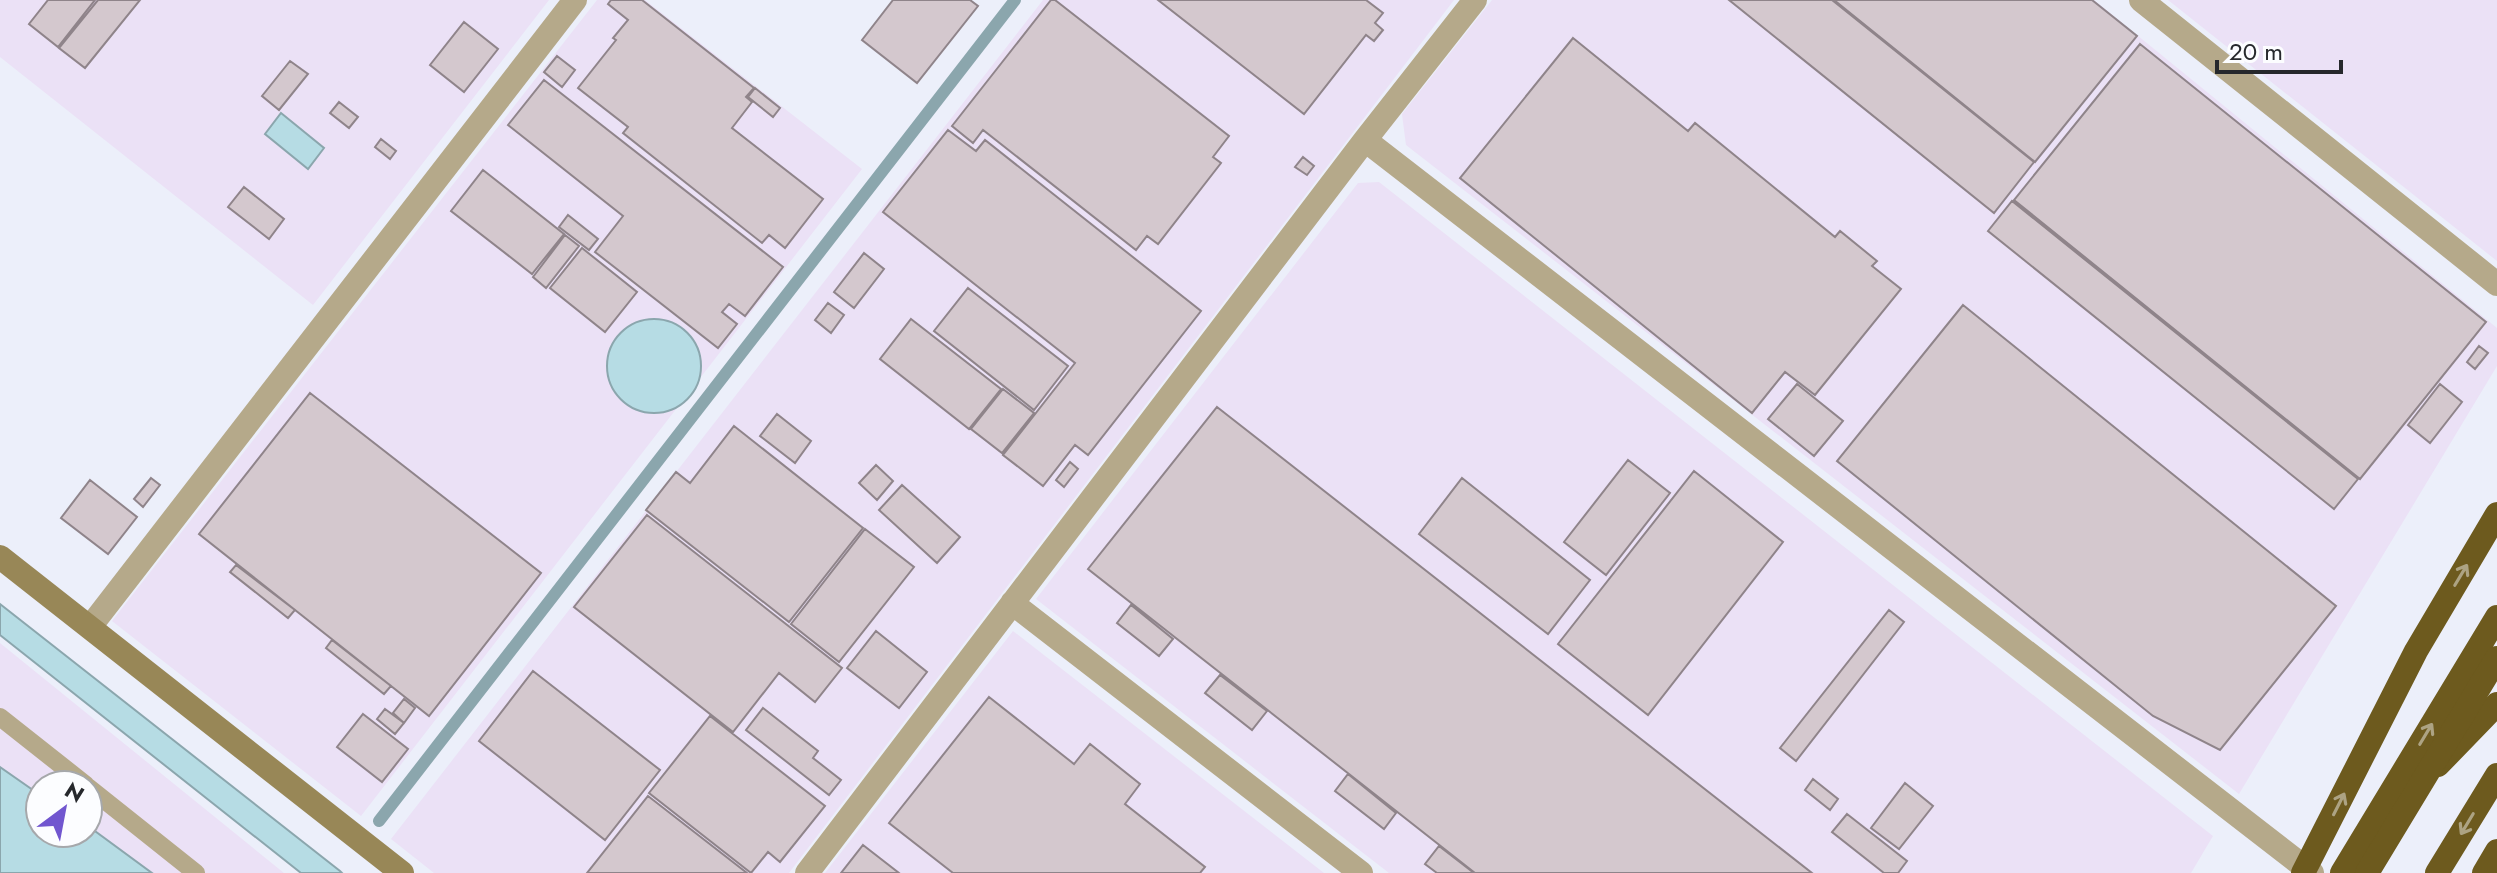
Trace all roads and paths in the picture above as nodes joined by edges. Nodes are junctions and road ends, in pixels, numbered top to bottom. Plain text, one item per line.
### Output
1 (575, 0) edge
2 (1475, 0) edge
3 (2141, 0) edge
4 (1365, 140) junction
5 (2497, 284) edge
6 (2497, 514) edge
7 (0, 557) edge
8 (1012, 603) junction
9 (2497, 617) edge
10 (90, 627) junction
11 (2497, 658) edge
12 (2497, 704) edge
13 (0, 717) edge
14 (66, 769) edge
15 (2497, 775) edge
16 (104, 800) edge
17 (2360, 843) junction
18 (2497, 851) edge
19 (196, 873) edge
20 (402, 873) edge
21 (807, 873) edge
22 (1361, 873) edge
23 (2303, 873) edge
24 (2312, 873) edge
25 (2342, 873) edge
26 (2367, 873) edge
27 (2437, 873) edge
28 (2484, 873) edge

1 - 10 street
2 - 4 street
3 - 5 street
4 - 8 street
4 - 24 street
23 -> 6 highway, bridge
7 - 10 street
8 - 21 street
8 - 22 street
17 -> 9 highway
10 - 20 street
11 - 26 highway, bridge
12 - 17 highway
13 - 14 lane
15 -> 27 highway
16 - 19 lane
17 - 25 highway
18 - 28 highway

